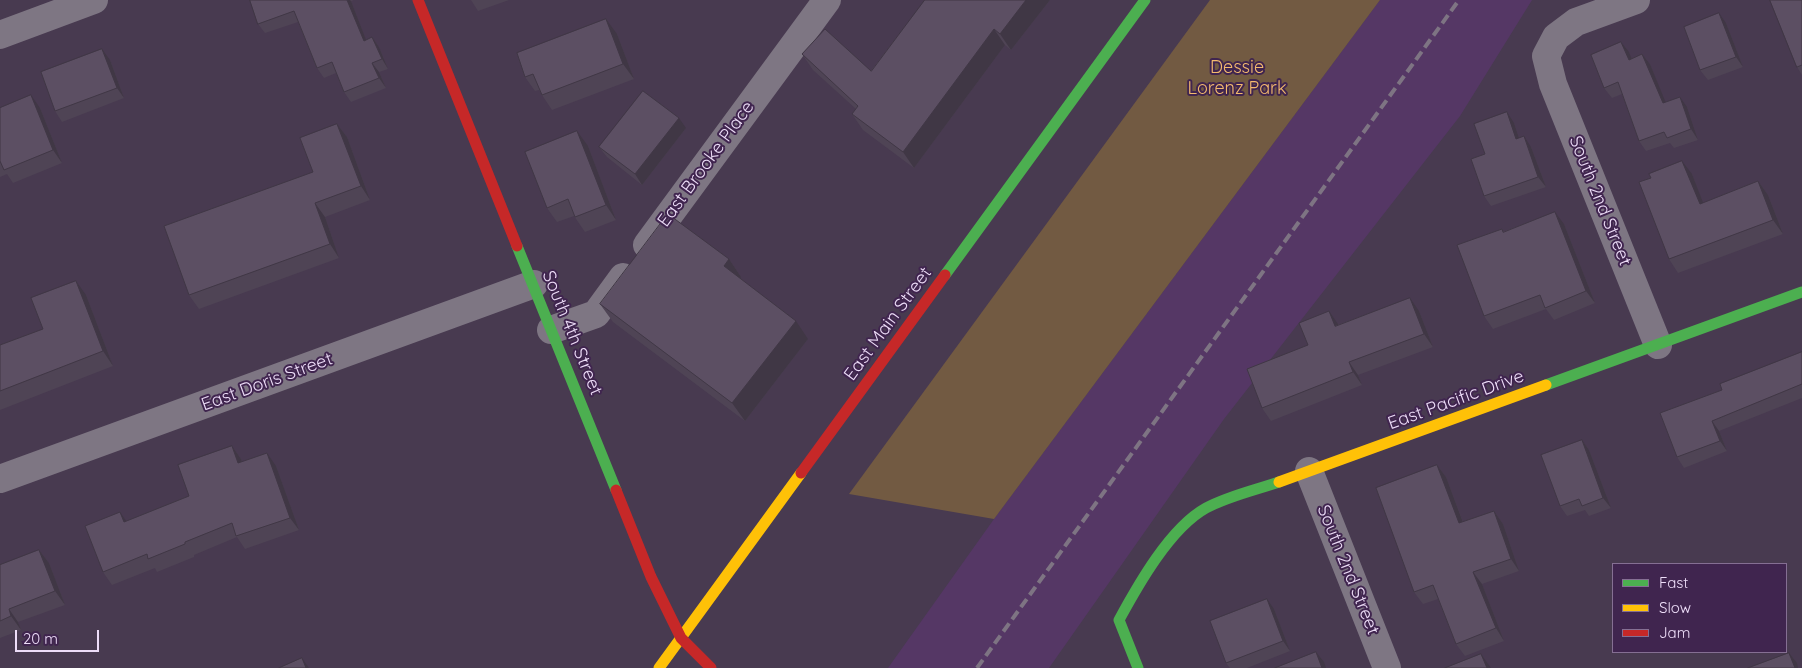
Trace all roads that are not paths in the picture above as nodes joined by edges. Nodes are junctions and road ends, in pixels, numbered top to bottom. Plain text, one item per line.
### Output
1 (94, 0) edge
2 (418, 0) edge
3 (827, 0) edge
4 (1145, 0) edge
5 (1636, 0) edge
6 (0, 35) edge
7 (534, 284) junction
8 (1802, 292) edge
9 (551, 330) junction
10 (1658, 346) junction
11 (1309, 472) junction
12 (0, 479) edge
13 (681, 638) junction
14 (659, 668) edge
15 (711, 668) edge
16 (1138, 668) edge
17 (1387, 668) edge

1 - 6 street
2 - 7 street, South 4th Street
3 - 9 street, East Brooke Place
4 - 13 street, East Main Street
5 - 10 street, South 2nd Street
7 - 9 street, South 4th Street
7 - 12 street, East Doris Street
8 - 10 street, East Pacific Drive
9 - 13 street, South 4th Street
10 - 11 street, East Pacific Drive
11 - 16 street, East Pacific Drive
11 - 17 street, South 2nd Street
13 - 14 street, East Main Street
13 - 15 street, South 4th Street

